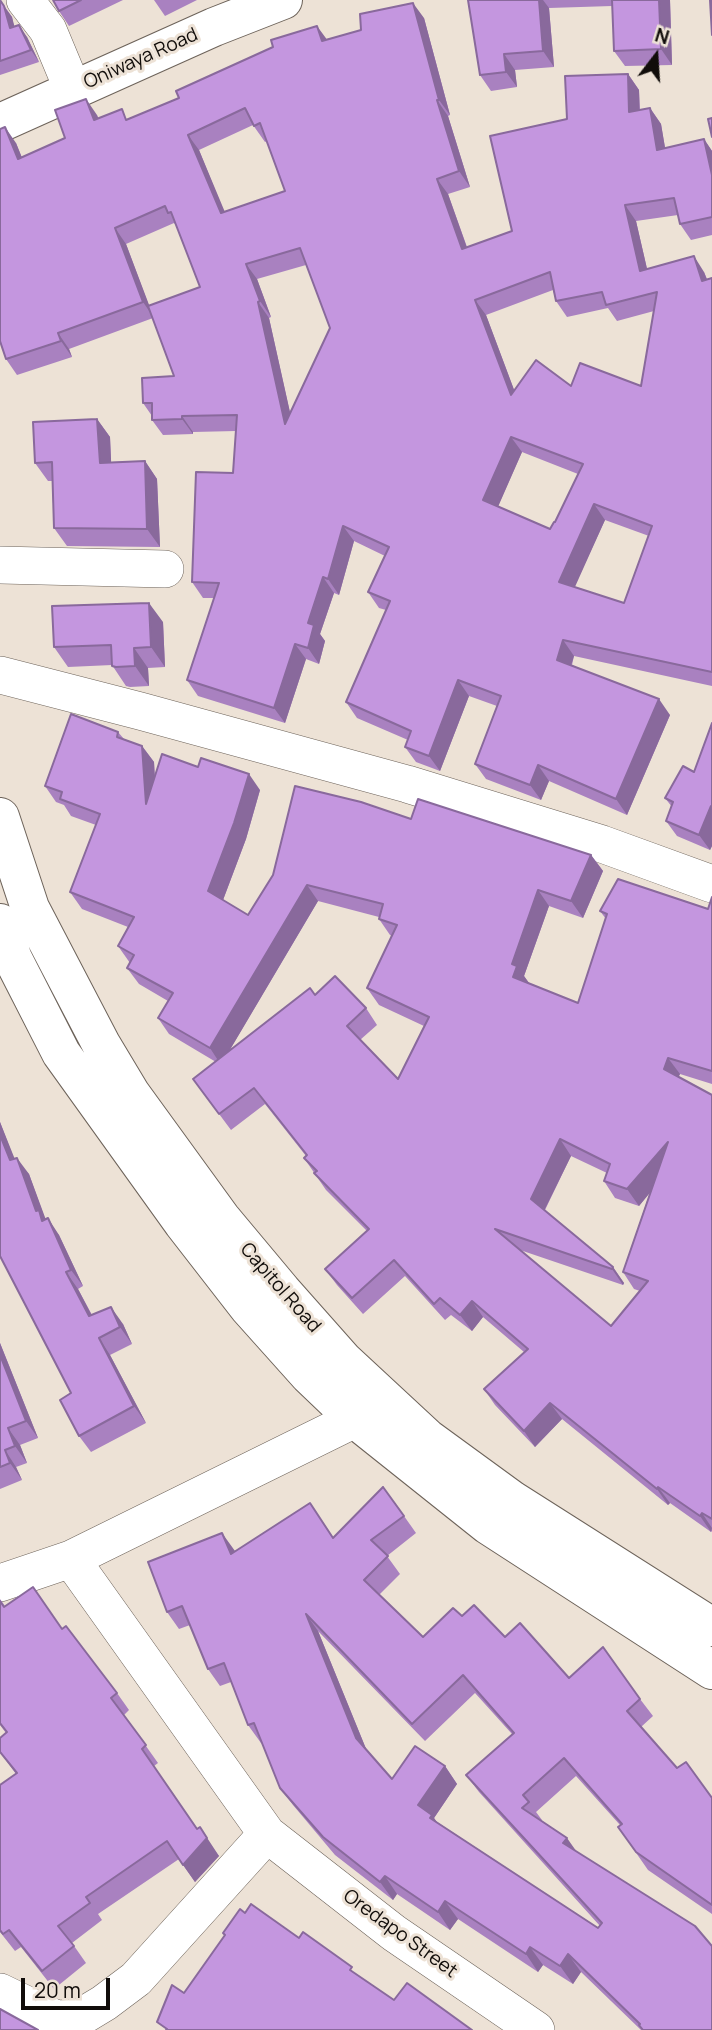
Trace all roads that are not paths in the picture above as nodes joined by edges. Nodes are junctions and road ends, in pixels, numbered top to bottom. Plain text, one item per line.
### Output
1 (25, 0) edge
2 (284, 0) edge
3 (73, 90) junction
4 (0, 123) edge
5 (0, 565) edge
6 (165, 569) dead end
7 (0, 675) edge
8 (0, 817) edge
9 (712, 884) edge
10 (0, 923) edge
11 (369, 1408) junction
12 (71, 1559) junction
13 (0, 1583) edge
14 (712, 1627) edge
15 (712, 1670) edge
16 (267, 1834) junction
17 (0, 1992) edge
18 (536, 2030) edge

1 - 3 street
2 - 3 main road, Oniwaya Road
3 - 4 main road, Oniwaya Road
5 - 6 street
7 - 9 street
8 - 11 main road, Capitol Road
10 - 11 main road, Capitol Road
11 - 12 street
11 - 14 main road, Capitol Road
11 - 15 main road, Capitol Road
12 - 13 street
12 - 16 street, Oredapo Street
16 - 17 street
16 - 18 street, Oredapo Street

